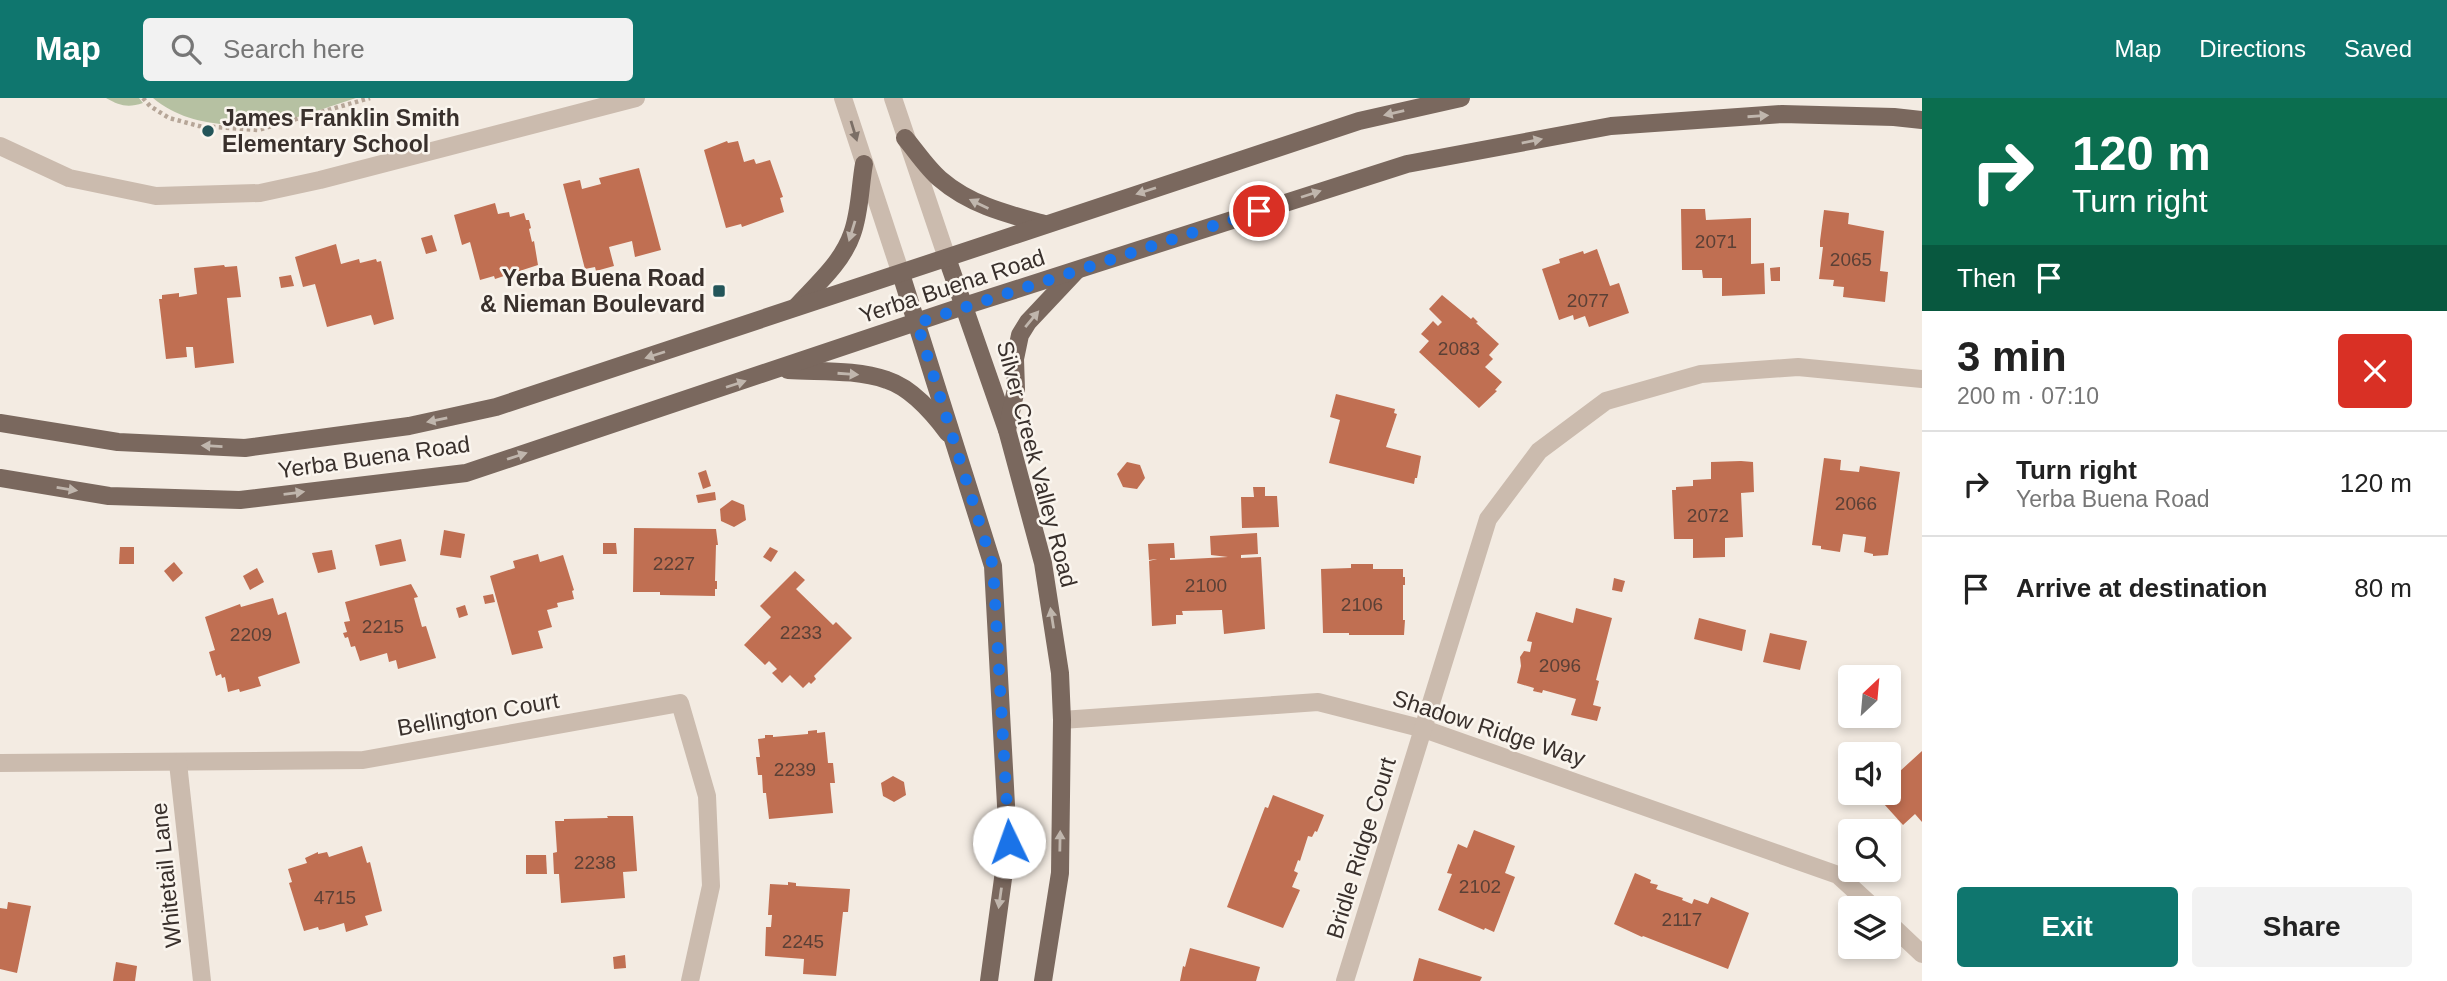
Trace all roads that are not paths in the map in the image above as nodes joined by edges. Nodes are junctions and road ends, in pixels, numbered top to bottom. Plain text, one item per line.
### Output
1 (636, 98) edge
2 (843, 98) edge
3 (893, 98) edge
4 (1461, 98) edge
5 (1922, 120) edge
6 (905, 138) junction
7 (0, 146) edge
8 (864, 164) junction
9 (1044, 224) junction
10 (947, 258) junction
11 (1076, 270) junction
12 (901, 274) junction
13 (964, 306) junction
14 (793, 310) junction
15 (917, 323) junction
16 (780, 369) junction
17 (1922, 379) edge
18 (0, 423) edge
19 (1007, 430) junction
20 (956, 445) junction
21 (0, 478) edge
22 (1062, 720) junction
23 (1424, 729) junction
24 (0, 763) edge
25 (178, 763) junction
26 (1861, 896) edge
27 (1901, 934) edge
28 (1922, 954) edge
29 (202, 981) edge
30 (690, 981) edge
31 (989, 981) edge
32 (1044, 981) edge
33 (1345, 981) edge

1 - 7 street
2 -> 8 street
3 - 6 street
4 -> 9 main road, Yerba Buena Road
11 -> 5 main road, Yerba Buena Road
9 -> 6 main road
6 - 10 street
8 - 12 street
8 -> 14 main road
9 - 10 main road, Yerba Buena Road
10 - 12 main road, Yerba Buena Road
10 - 13 main road, Silver Creek Valley Road
11 - 13 main road, Yerba Buena Road
19 -> 11 main road
12 - 14 main road, Yerba Buena Road
12 - 15 main road
13 - 15 main road, Yerba Buena Road
13 - 19 main road, Silver Creek Valley Road
14 -> 18 main road, Yerba Buena Road
15 - 16 main road, Yerba Buena Road
15 - 20 main road
16 -> 20 main road
21 -> 16 main road, Yerba Buena Road
17 - 23 street, Bridle Ridge Court
22 -> 19 main road, Silver Creek Valley Road
20 -> 31 main road
22 - 23 street, Shadow Ridge Way
32 -> 22 main road, Silver Creek Valley Road
23 - 26 street, Shadow Ridge Way
23 - 33 street, Bridle Ridge Court
24 - 25 street, Bellington Court
25 - 29 street, Whitetail Lane
25 - 30 street, Bellington Court
27 - 28 street

